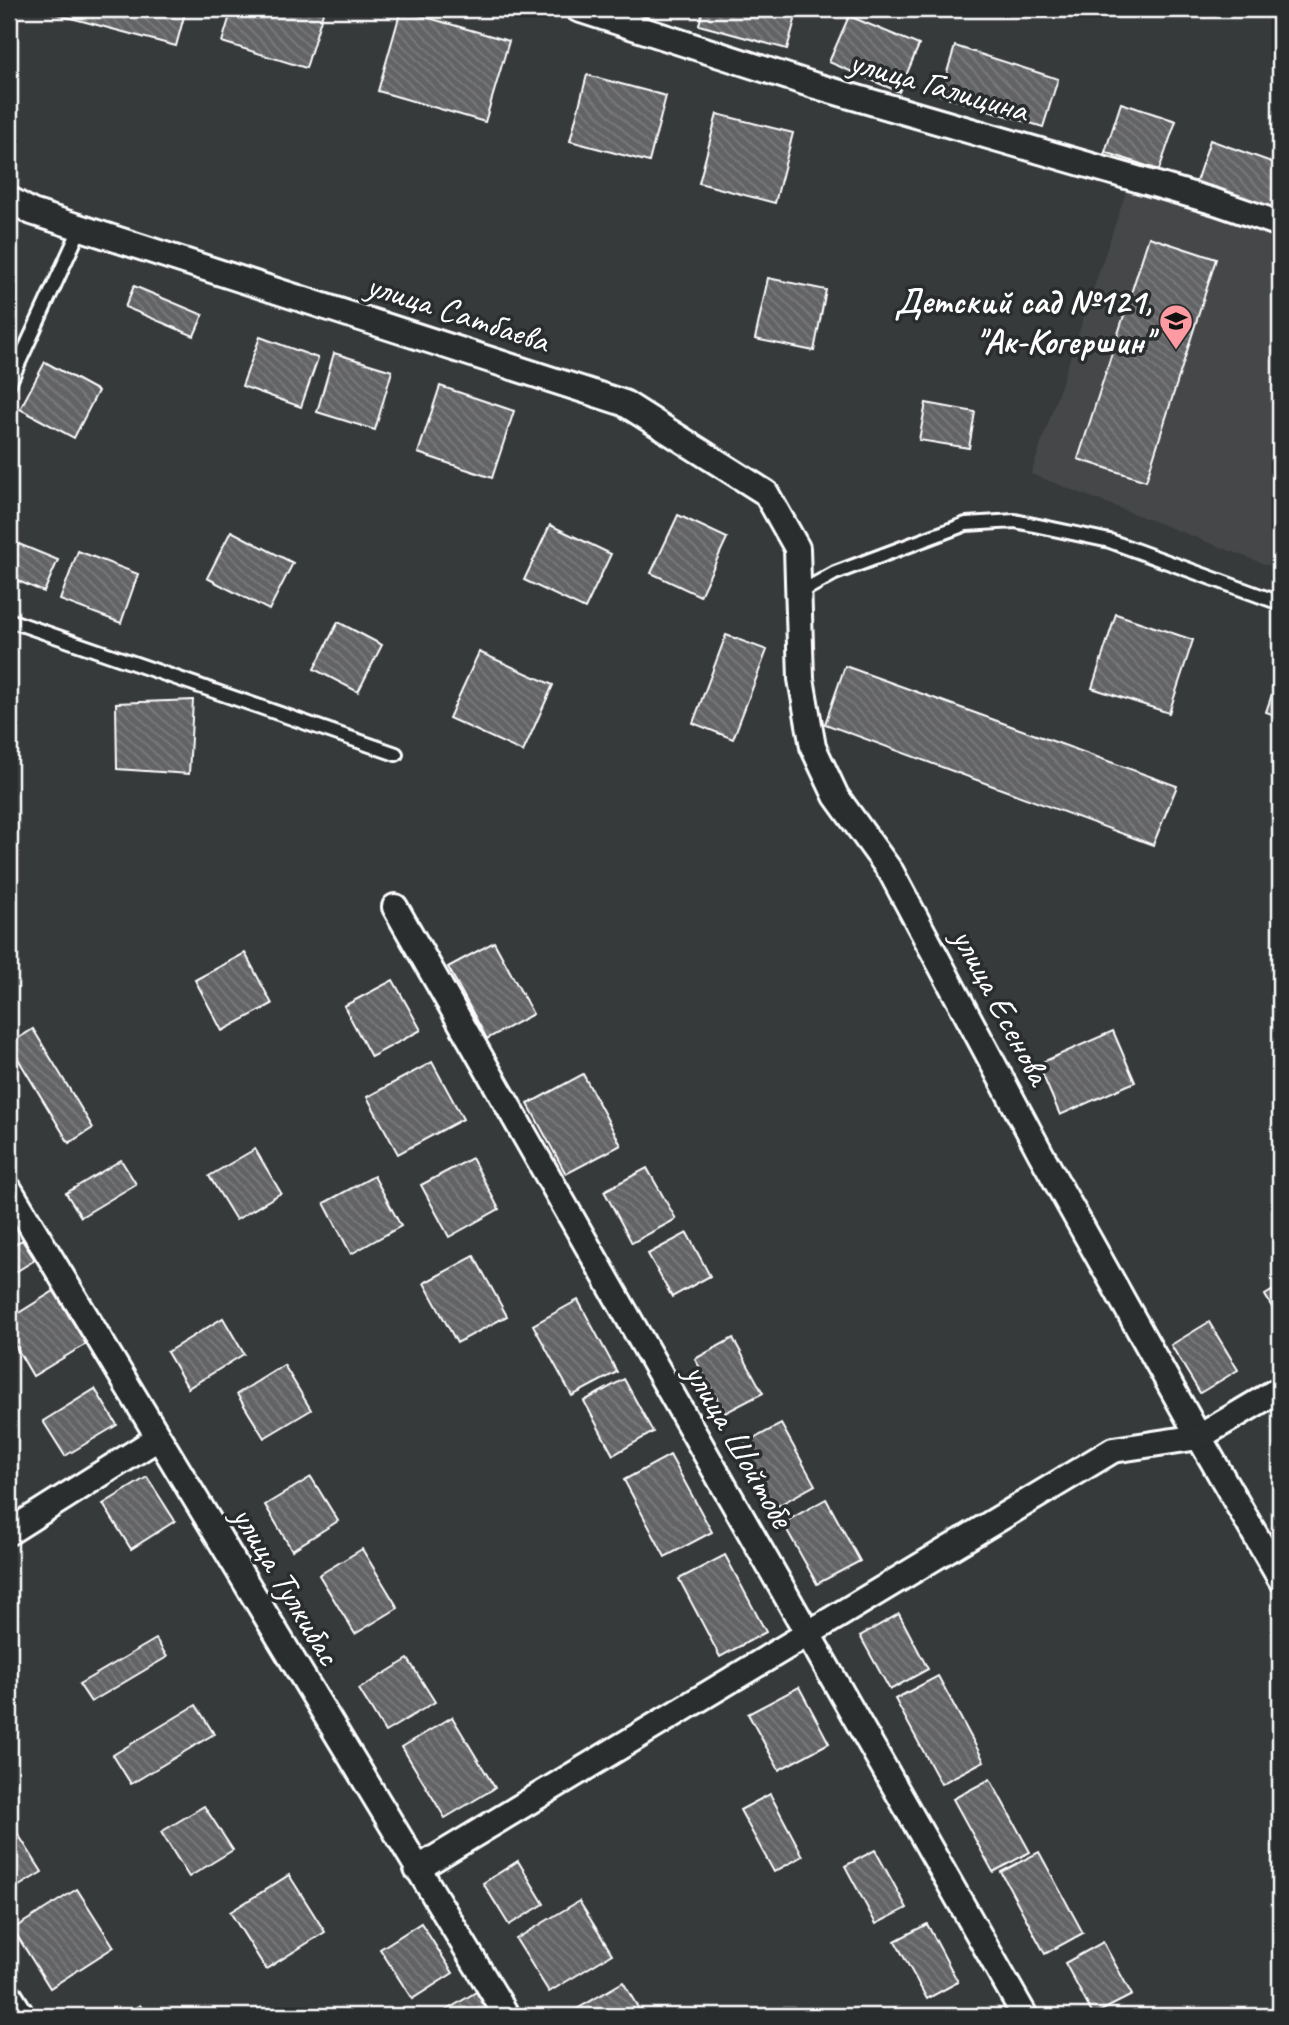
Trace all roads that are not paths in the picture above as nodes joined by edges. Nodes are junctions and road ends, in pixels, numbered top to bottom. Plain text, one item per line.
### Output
1 (579, 9) edge
2 (9, 198) edge
3 (1280, 224) edge
4 (81, 227) junction
5 (9, 384) edge
6 (799, 593) junction
7 (1280, 603) edge
8 (9, 620) edge
9 (396, 754) dead end
10 (395, 907) dead end
11 (9, 1189) edge
12 (1280, 1389) edge
13 (1199, 1437) junction
14 (158, 1438) junction
15 (9, 1532) edge
16 (1280, 1578) edge
17 (807, 1634) junction
18 (417, 1869) junction
19 (9, 1995) edge
20 (22, 2016) edge
21 (507, 2016) edge
22 (1025, 2016) edge

1 - 3 street, улица Галицина
2 - 4 street, улица Сатбаева
4 - 5 lane
4 - 6 street, улица Сатбаева
6 - 7 lane
6 - 13 street, улица Есенова
8 - 9 lane
10 - 17 street, улица Шойтобе
11 - 14 street, улица Тулкибас
12 - 13 street
13 - 16 street, улица Есенова
13 - 17 street
14 - 15 street
14 - 18 street, улица Тулкибас
17 - 18 street
17 - 22 street, улица Шойтобе
18 - 21 street, улица Тулкибас
19 - 20 street

